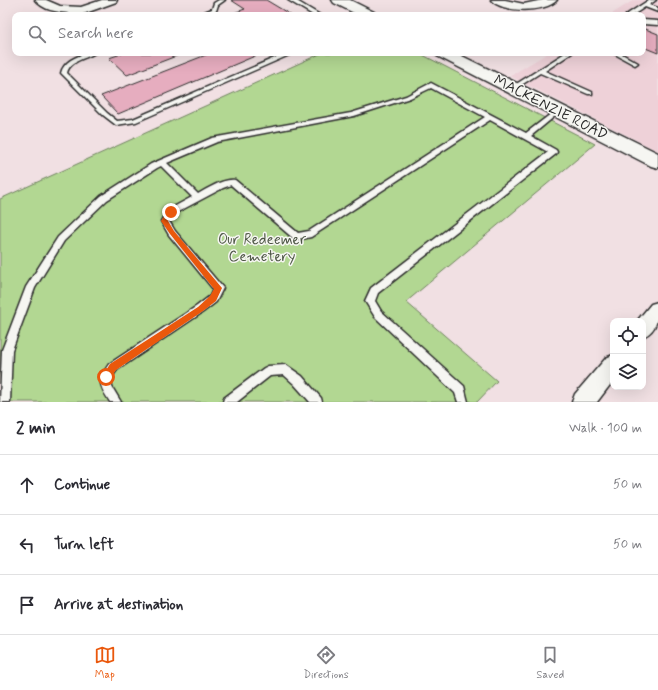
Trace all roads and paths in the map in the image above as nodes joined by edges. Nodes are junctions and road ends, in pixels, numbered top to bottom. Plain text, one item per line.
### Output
1 (40, 0) edge
2 (112, 0) edge
3 (222, 0) edge
4 (291, 0) edge
5 (339, 0) edge
6 (552, 0) edge
7 (653, 0) edge
8 (500, 2) edge
9 (645, 5) junction
10 (82, 10) junction
11 (658, 10) edge
12 (52, 11) edge
13 (78, 12) edge
14 (208, 12) edge
15 (312, 12) edge
16 (363, 12) edge
17 (634, 12) edge
18 (646, 22) edge
19 (658, 23) edge
20 (85, 56) edge
21 (284, 56) edge
22 (449, 56) edge
23 (564, 56) edge
24 (622, 56) edge
25 (635, 63) dead end
26 (540, 71) junction
27 (513, 88) junction
28 (590, 93) dead end
29 (558, 111) junction
30 (490, 117) junction
31 (526, 136) junction
32 (658, 161) edge
33 (162, 162) junction
34 (197, 198) junction
35 (658, 310) edge
36 (646, 324) edge
37 (610, 369) edge
38 (5, 402) edge
39 (116, 402) edge
40 (228, 402) edge
41 (317, 402) edge
42 (463, 402) edge
43 (583, 402) edge

1 - 12 street
2 - 10 street
3 - 14 lane
4 - 15 lane
5 - 16 main road
6 - 8 street
7 - 9 lane
9 - 11 lane
9 - 17 lane
10 - 12 street
10 - 13 street
18 - 19 lane
20 - 21 lane
22 - 27 main road, MACKENZIE ROAD
23 - 26 lane
24 - 25 lane
26 - 27 lane
26 - 28 lane
27 - 29 main road, MACKENZIE ROAD
29 - 31 lane
29 - 32 main road, MACKENZIE ROAD
30 - 31 lane
30 - 33 lane
30 - 34 lane
31 - 42 lane
33 - 34 lane
33 - 38 lane
34 - 39 lane
35 - 36 street
37 - 43 street
40 - 41 lane

